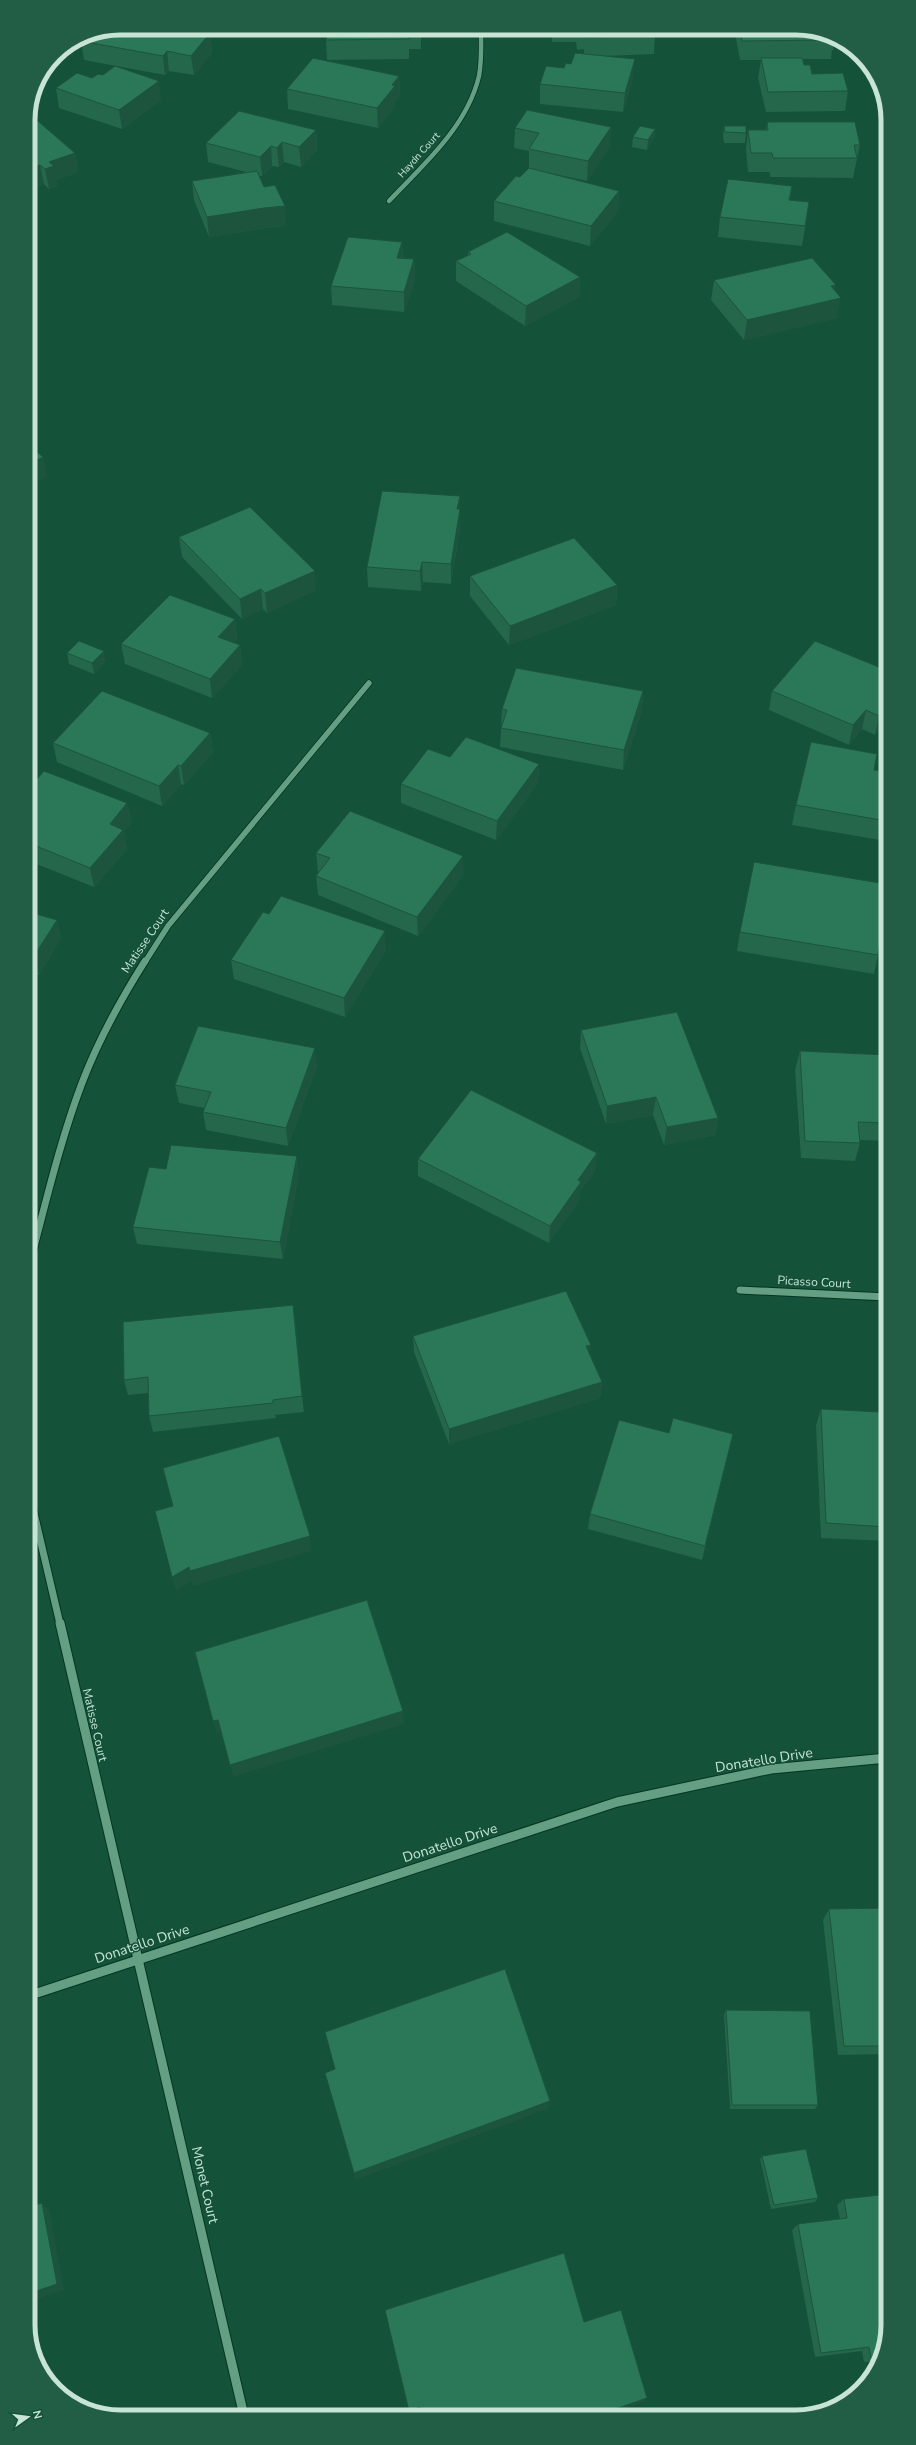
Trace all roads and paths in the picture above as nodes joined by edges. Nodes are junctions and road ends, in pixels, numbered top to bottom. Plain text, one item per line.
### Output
1 (481, 35) edge
2 (389, 201) dead end
3 (369, 683) dead end
4 (35, 1243) edge
5 (740, 1290) dead end
6 (881, 1297) edge
7 (35, 1517) edge
8 (881, 1759) edge
9 (139, 1959) junction
10 (35, 1994) edge
11 (243, 2410) edge

1 - 2 street, Haydn Court
3 - 4 street, Matisse Court
5 - 6 street, Picasso Court
7 - 9 street, Matisse Court
8 - 9 street, Donatello Drive
9 - 10 street, Donatello Drive
9 - 11 street, Monet Court

